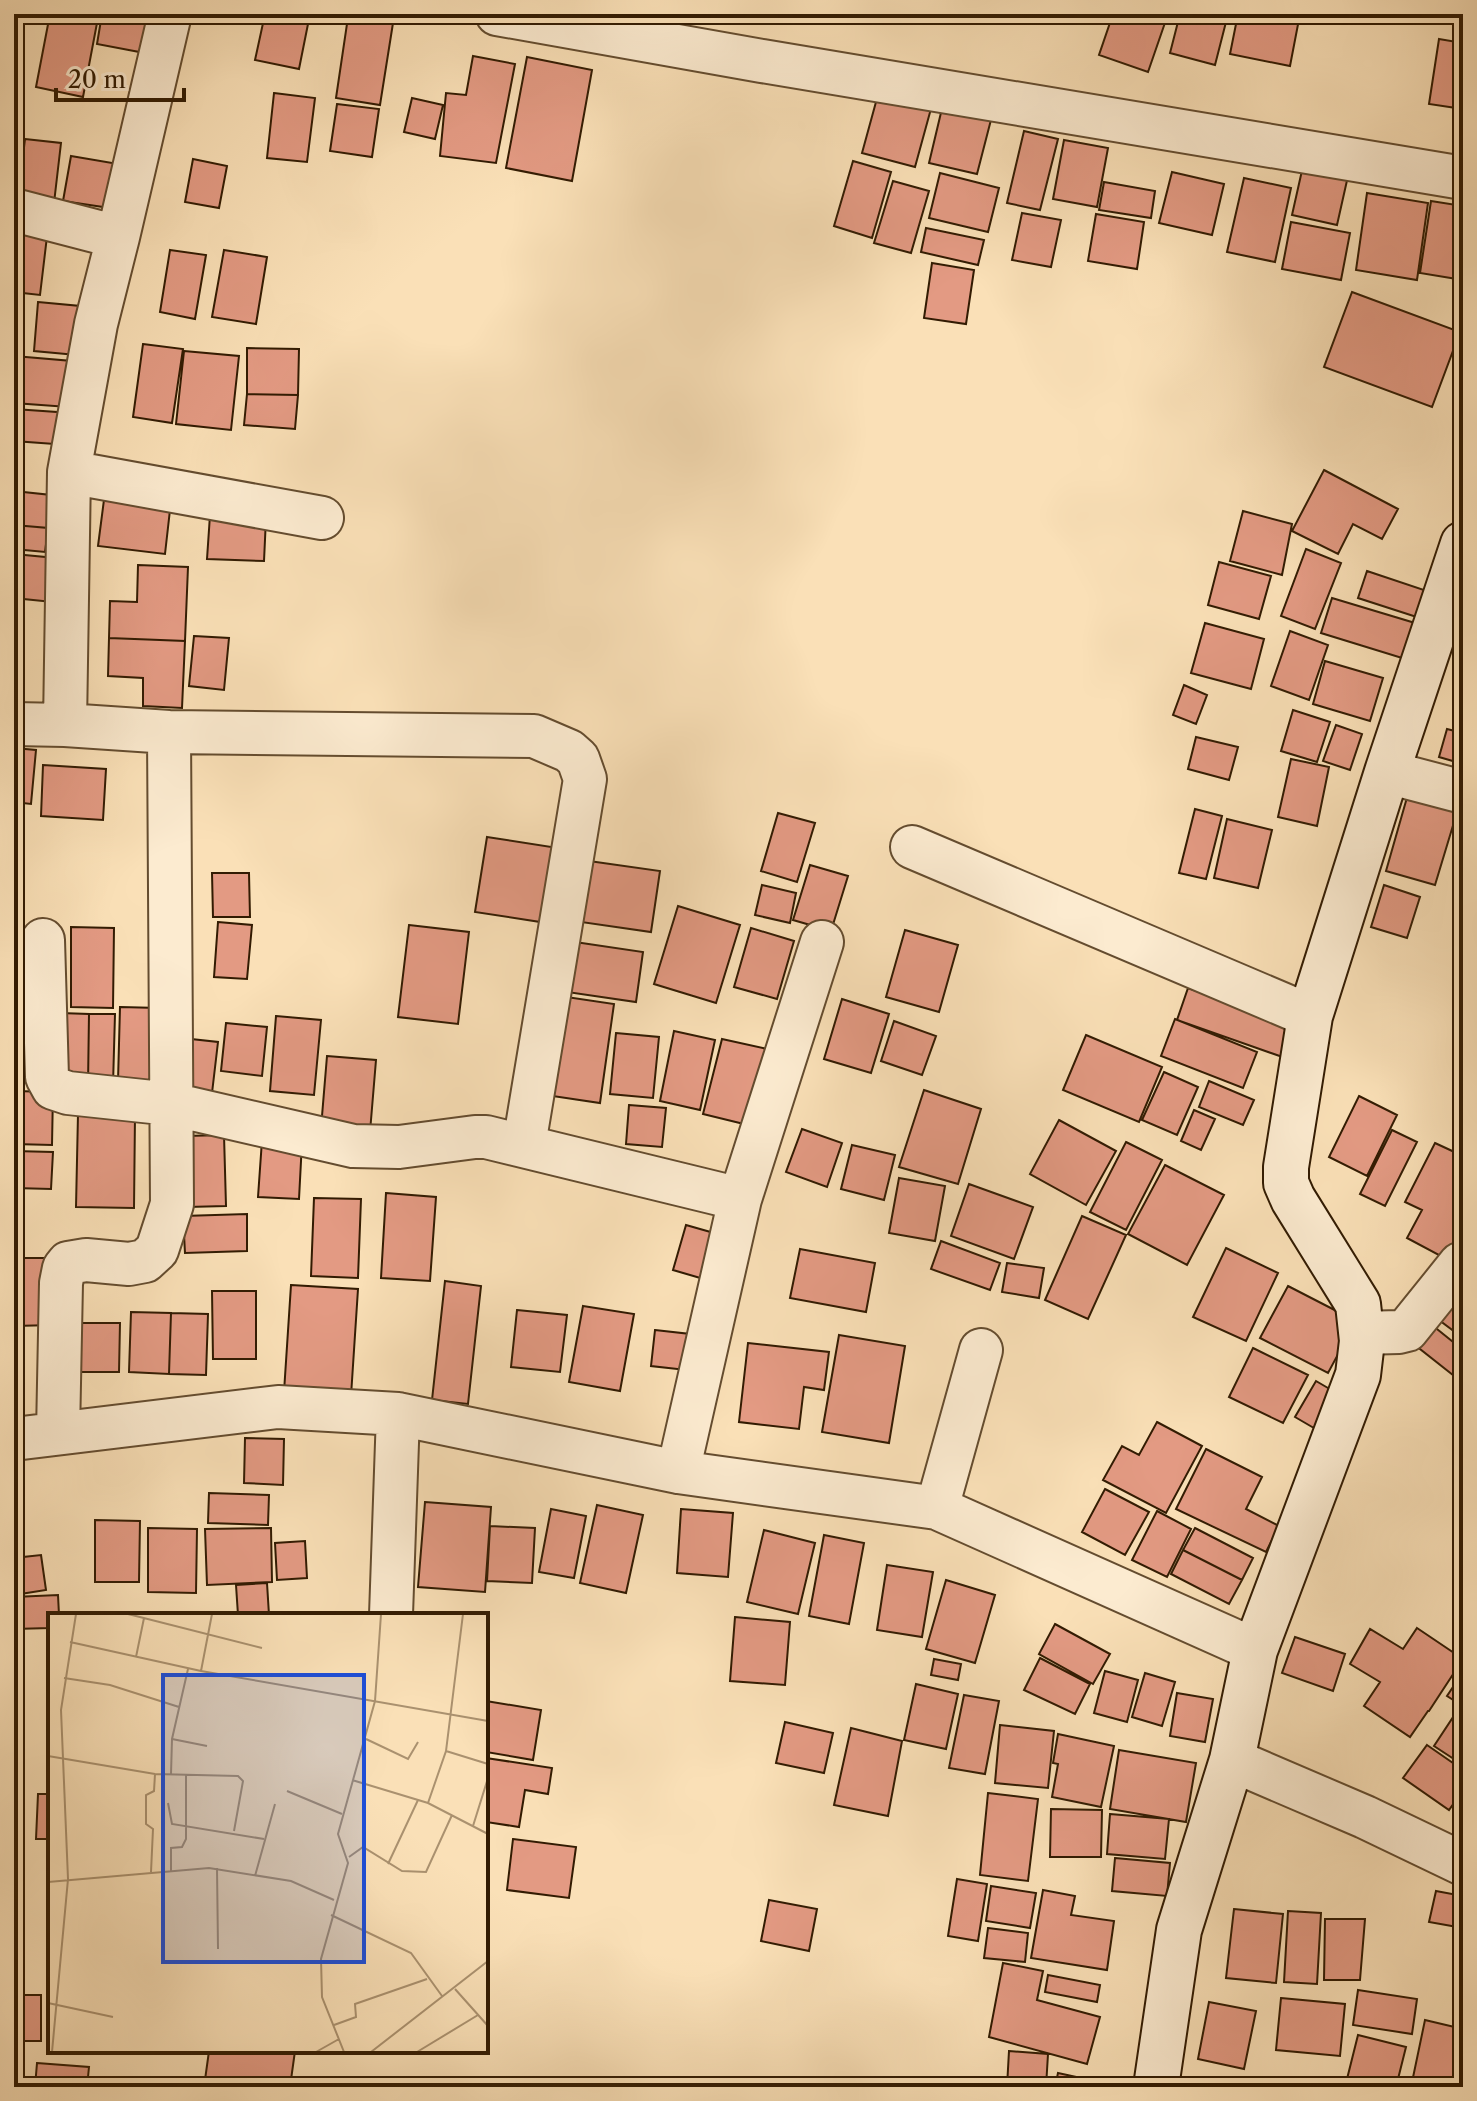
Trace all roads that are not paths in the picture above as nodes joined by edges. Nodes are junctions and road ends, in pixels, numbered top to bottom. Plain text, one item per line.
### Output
1 (170, 14) edge
2 (497, 14) edge
3 (1463, 178) edge
4 (14, 210) edge
5 (118, 237) junction
6 (69, 472) junction
7 (322, 518) dead end
8 (1463, 544) edge
9 (14, 724) edge
10 (65, 725) junction
11 (169, 732) junction
12 (1387, 772) junction
13 (1463, 792) edge
14 (912, 847) dead end
15 (43, 940) dead end
16 (822, 942) dead end
17 (1310, 1016) junction
18 (171, 1104) junction
19 (524, 1145) junction
20 (740, 1199) junction
21 (1463, 1264) edge
22 (1379, 1332) junction
23 (981, 1350) dead end
24 (398, 1414) junction
25 (58, 1433) junction
26 (14, 1439) edge
27 (678, 1472) junction
28 (937, 1508) junction
29 (391, 1613) edge
30 (1255, 1650) junction
31 (1232, 1760) junction
32 (1463, 1864) edge
33 (1156, 2087) edge

1 - 5 street
2 - 3 street
4 - 5 street
5 - 6 street
6 - 7 street
6 - 10 street
8 - 12 street
9 - 10 street
10 - 11 street
11 - 18 street
11 - 19 street
12 - 13 street
12 - 17 street
14 - 17 street
15 - 18 street
16 - 20 street
17 - 22 street
18 - 19 street
18 - 25 street
19 - 20 street
20 - 27 street
21 - 22 street
22 - 30 street
23 - 28 street
24 - 25 street
24 - 27 street
24 - 29 street
25 - 26 street
27 - 28 street
28 - 30 street
30 - 31 street
31 - 32 street
31 - 33 street

